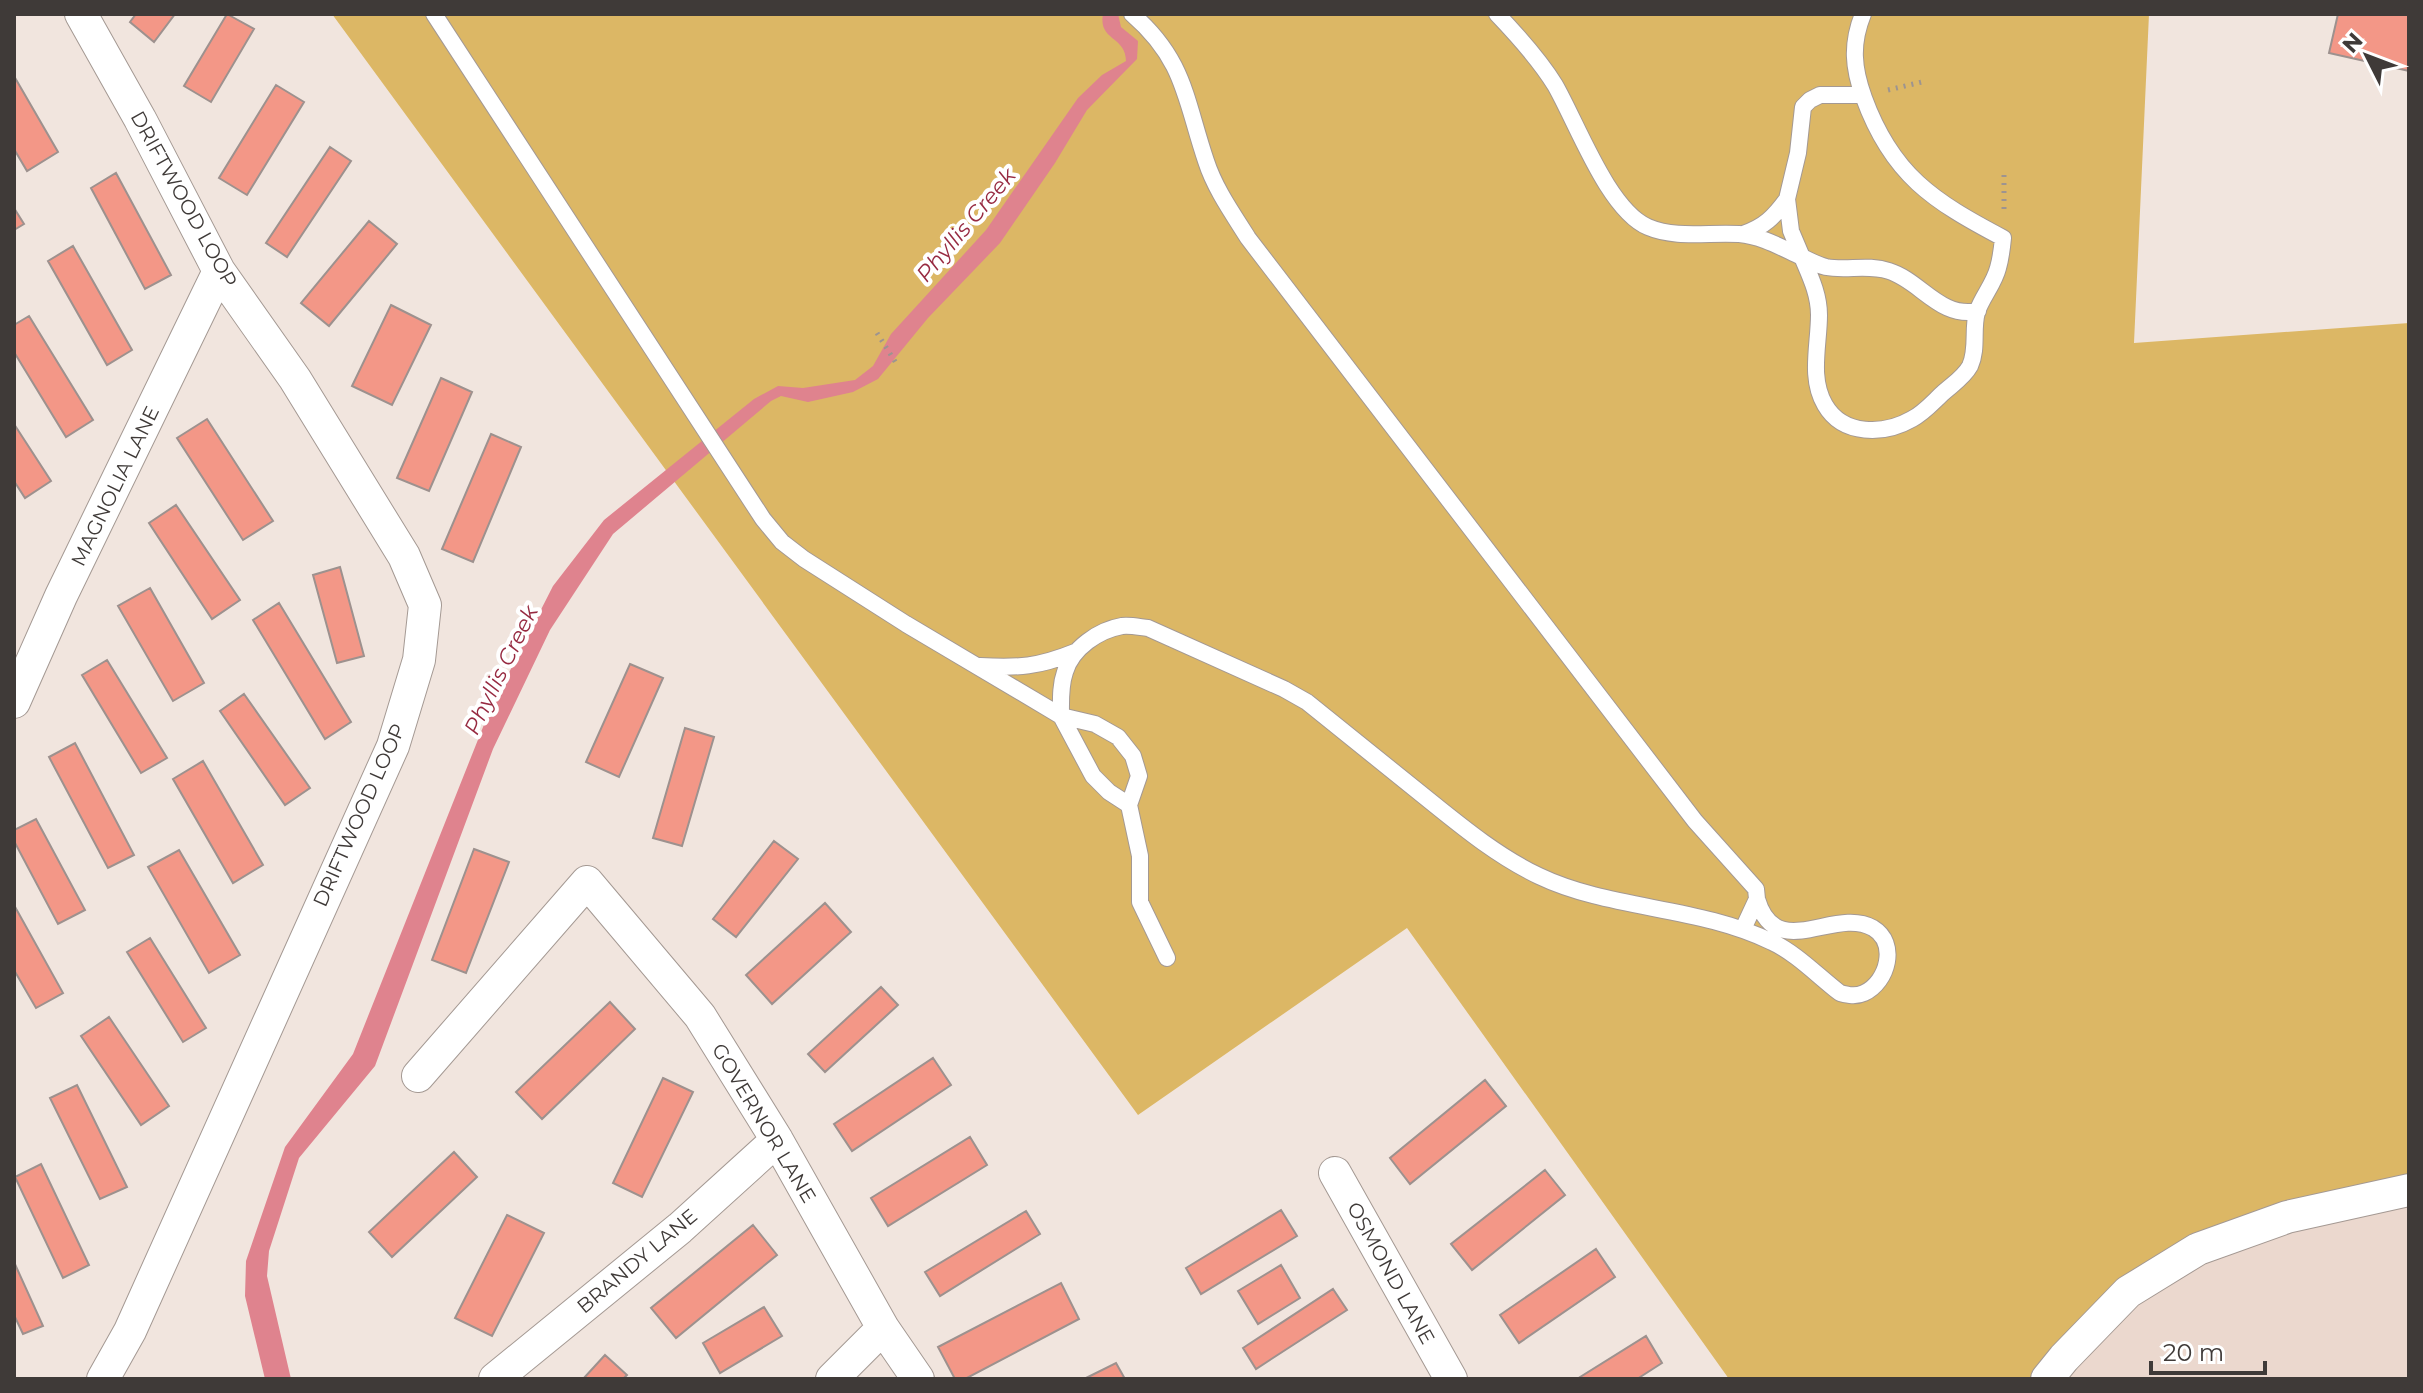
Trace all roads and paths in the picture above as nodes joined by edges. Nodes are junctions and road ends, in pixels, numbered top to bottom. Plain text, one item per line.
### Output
1 (81, 14) edge
2 (434, 14) edge
3 (1132, 14) edge
4 (1497, 14) edge
5 (1863, 14) edge
6 (1863, 95) junction
7 (1787, 199) junction
8 (1742, 234) junction
9 (1802, 257) junction
10 (219, 271) junction
11 (1978, 311) junction
12 (877, 333) dead end
13 (896, 363) dead end
14 (1075, 652) junction
15 (976, 666) junction
16 (14, 702) edge
17 (1061, 716) junction
18 (1129, 805) junction
19 (1757, 899) junction
20 (1743, 929) junction
21 (1167, 958) dead end
22 (418, 1076) dead end
23 (777, 1140) junction
24 (1335, 1173) dead end
25 (2409, 1190) edge
26 (883, 1328) junction
27 (1443, 1377) edge
28 (103, 1379) edge
29 (495, 1379) edge
30 (832, 1379) edge
31 (918, 1379) edge
32 (2047, 1379) edge

1 - 10 street, DRIFTWOOD LOOP
2 - 15 lane
3 - 19 lane
4 - 8 lane
5 - 6 lane
6 - 7 lane
6 - 11 lane
7 - 8 lane
7 - 9 lane
8 - 9 lane
9 - 11 lane
9 - 11 lane
10 - 16 street, MAGNOLIA LANE
10 - 28 street, DRIFTWOOD LOOP
12 - 13 path
14 - 15 lane
14 - 17 lane
14 - 20 lane
15 - 17 lane
17 - 18 lane
17 - 18 lane
18 - 21 lane
19 - 20 lane
19 - 20 lane
22 - 23 street, GOVERNOR LANE
23 - 26 street, GOVERNOR LANE
23 - 29 street, BRANDY LANE
24 - 27 street, OSMOND LANE
25 - 32 street
26 - 30 street
26 - 31 street, GOVERNOR LANE

